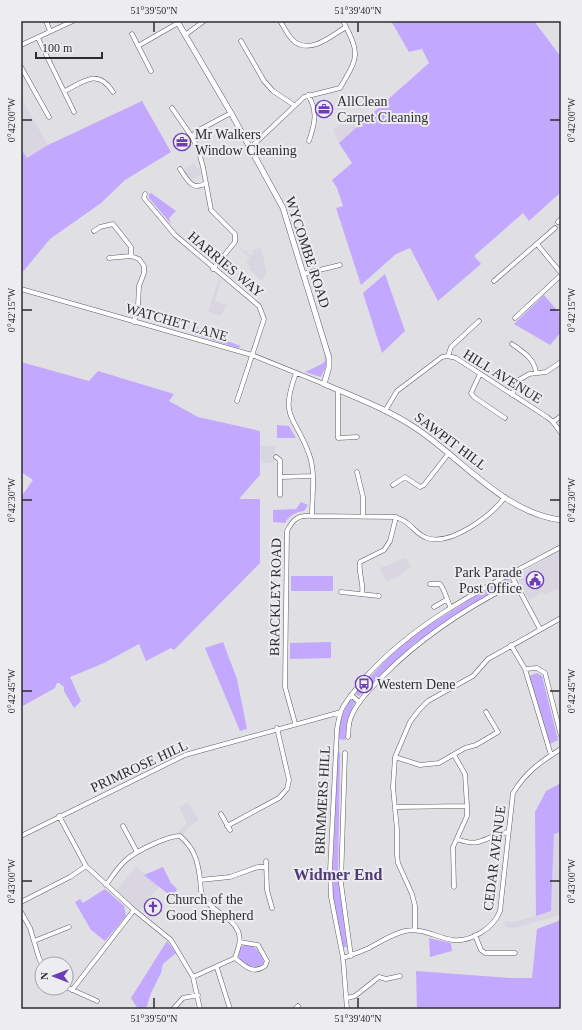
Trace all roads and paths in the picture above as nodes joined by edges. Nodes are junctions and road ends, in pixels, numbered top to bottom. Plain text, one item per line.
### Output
1 (46, 21) edge
2 (73, 21) edge
3 (204, 21) edge
4 (280, 21) edge
5 (343, 21) edge
6 (178, 22) edge
7 (346, 27) junction
8 (50, 31) junction
9 (132, 34) dead end
10 (185, 35) junction
11 (38, 38) junction
12 (241, 41) dead end
13 (21, 45) edge
14 (138, 46) junction
15 (155, 65) dead end
16 (21, 67) edge
17 (65, 91) junction
18 (113, 92) dead end
19 (308, 95) junction
20 (294, 105) junction
21 (172, 108) dead end
22 (74, 112) dead end
23 (231, 113) junction
24 (49, 117) dead end
25 (192, 137) junction
26 (309, 141) dead end
27 (250, 148) junction
28 (180, 169) dead end
29 (206, 183) junction
30 (143, 196) dead end
31 (555, 228) dead end
32 (94, 231) dead end
33 (536, 244) junction
34 (131, 256) junction
35 (109, 258) dead end
36 (340, 265) dead end
37 (213, 269) junction
38 (303, 274) junction
39 (561, 274) edge
40 (494, 281) dead end
41 (21, 288) edge
42 (515, 318) dead end
43 (480, 321) dead end
44 (134, 322) junction
45 (512, 344) dead end
46 (252, 355) junction
47 (448, 356) junction
48 (561, 362) edge
49 (536, 372) junction
50 (296, 373) junction
51 (480, 374) junction
52 (324, 384) junction
53 (338, 390) junction
54 (512, 395) junction
55 (237, 401) dead end
56 (385, 411) junction
57 (561, 416) edge
58 (505, 418) dead end
59 (553, 422) junction
60 (561, 433) edge
61 (357, 437) dead end
62 (449, 453) junction
63 (276, 457) dead end
64 (357, 472) dead end
65 (280, 476) junction
66 (312, 476) junction
67 (393, 485) dead end
68 (280, 495) dead end
69 (504, 497) junction
70 (312, 516) junction
71 (363, 516) junction
72 (396, 517) junction
73 (561, 520) edge
74 (561, 547) edge
75 (510, 574) junction
76 (515, 583) junction
77 (430, 584) dead end
78 (341, 592) dead end
79 (362, 594) junction
80 (379, 596) dead end
81 (446, 600) junction
82 (434, 607) dead end
83 (451, 608) junction
84 (561, 618) edge
85 (540, 630) junction
86 (511, 645) junction
87 (525, 669) junction
88 (351, 695) junction
89 (360, 702) junction
90 (341, 712) junction
91 (486, 712) dead end
92 (295, 723) junction
93 (277, 728) junction
94 (561, 736) edge
95 (348, 738) dead end
96 (561, 749) edge
97 (345, 753) dead end
98 (454, 755) junction
99 (551, 755) junction
100 (395, 757) junction
101 (467, 806) junction
102 (395, 807) junction
103 (221, 814) dead end
104 (59, 816) junction
105 (123, 826) dead end
106 (508, 832) junction
107 (21, 836) edge
108 (457, 839) junction
109 (137, 852) junction
110 (266, 861) dead end
111 (86, 866) junction
112 (266, 867) junction
113 (200, 880) junction
114 (106, 885) junction
115 (454, 887) dead end
116 (21, 902) edge
117 (272, 908) dead end
118 (134, 910) junction
119 (21, 912) edge
120 (69, 927) dead end
121 (415, 930) junction
122 (476, 935) junction
123 (34, 940) junction
124 (240, 942) junction
125 (514, 953) dead end
126 (38, 956) edge
127 (351, 956) junction
128 (235, 958) junction
129 (343, 958) junction
130 (217, 968) junction
131 (400, 976) dead end
132 (193, 977) junction
133 (74, 987) edge
134 (74, 991) edge
135 (198, 995) junction
136 (347, 998) junction
137 (97, 1001) dead end
138 (173, 1009) edge
139 (200, 1009) edge
140 (230, 1009) edge
141 (347, 1009) edge

1 - 8 street
2 - 8 street
3 - 10 street
4 - 7 street
5 - 7 street
6 - 10 street, WYCOMBE ROAD
6 - 14 street
7 - 19 street
8 - 11 street
9 - 14 street
10 - 23 street, WYCOMBE ROAD
11 - 13 street
11 - 17 street
12 - 20 street
14 - 15 street
16 - 24 street
17 - 18 street
17 - 22 street
19 - 20 street
19 - 26 street
20 - 27 street
21 - 25 street
23 - 25 street
23 - 27 street, WYCOMBE ROAD
25 - 29 street
27 - 38 street, WYCOMBE ROAD
28 - 29 street
29 - 37 street
30 - 37 street, HARRIES WAY
31 - 33 street
32 - 34 street
33 - 39 street
33 - 40 street
34 - 35 street
34 - 44 street
36 - 38 street
37 - 46 street, HARRIES WAY
38 - 52 street, WYCOMBE ROAD
39 - 42 street
41 - 44 street, WATCHET LANE
43 - 47 street
44 - 46 street, WATCHET LANE
45 - 49 street
46 - 50 street, WATCHET LANE
46 - 55 street, HARRIES WAY
47 - 51 street, HILL AVENUE
47 - 56 street
48 - 49 street
49 - 54 street
50 - 52 street, WATCHET LANE
50 - 66 street
51 - 54 street, HILL AVENUE
51 - 58 street
52 - 53 street, SAWPIT HILL
53 - 56 street, SAWPIT HILL
53 - 61 street
54 - 59 street, HILL AVENUE
56 - 62 street, SAWPIT HILL
57 - 59 street
59 - 60 street, HILL AVENUE
62 - 67 street
62 - 69 street, SAWPIT HILL
63 - 65 street
64 - 71 street
65 - 66 street
65 - 68 street
66 - 70 street
69 - 72 street
69 - 73 street, SAWPIT HILL
70 - 71 street
70 - 92 street, BRACKLEY ROAD
71 - 72 street
72 - 79 street
74 - 75 street
75 - 76 street
75 - 83 street
76 - 85 street
76 - 89 street
77 - 81 street
78 - 79 street
79 - 80 street
81 - 82 street
81 - 83 street
83 - 88 street
84 - 85 street
85 - 86 street
86 - 87 street
86 - 100 street
87 - 94 street
87 - 99 street
88 - 89 street
88 - 90 street
89 - 95 street
90 - 92 street, PRIMROSE HILL
90 - 129 street, BRIMMERS HILL
91 - 98 street
92 - 93 street, PRIMROSE HILL
93 - 103 street
93 - 104 street, PRIMROSE HILL
96 - 99 street, CEDAR AVENUE
97 - 127 street
98 - 100 street
98 - 101 street
99 - 106 street, CEDAR AVENUE
100 - 102 street
101 - 102 street
101 - 108 street
102 - 121 street
104 - 107 street, PRIMROSE HILL
104 - 111 street
105 - 109 street
106 - 108 street
106 - 122 street, CEDAR AVENUE
108 - 115 street
109 - 113 street
109 - 114 street
110 - 112 street
111 - 114 street
111 - 116 street
112 - 113 street
112 - 117 street
113 - 124 street
114 - 118 street
118 - 132 street
118 - 133 street
119 - 123 street
120 - 123 street
121 - 122 street, CEDAR AVENUE
121 - 127 street, CEDAR AVENUE
122 - 125 street
123 - 126 street
124 - 128 street
124 - 128 street
127 - 129 street, CEDAR AVENUE
128 - 130 street
129 - 136 street, BRIMMERS HILL
130 - 132 street
130 - 140 street
131 - 136 street
132 - 135 street
134 - 137 street
135 - 138 street
135 - 139 street
136 - 141 street, BRIMMERS HILL

